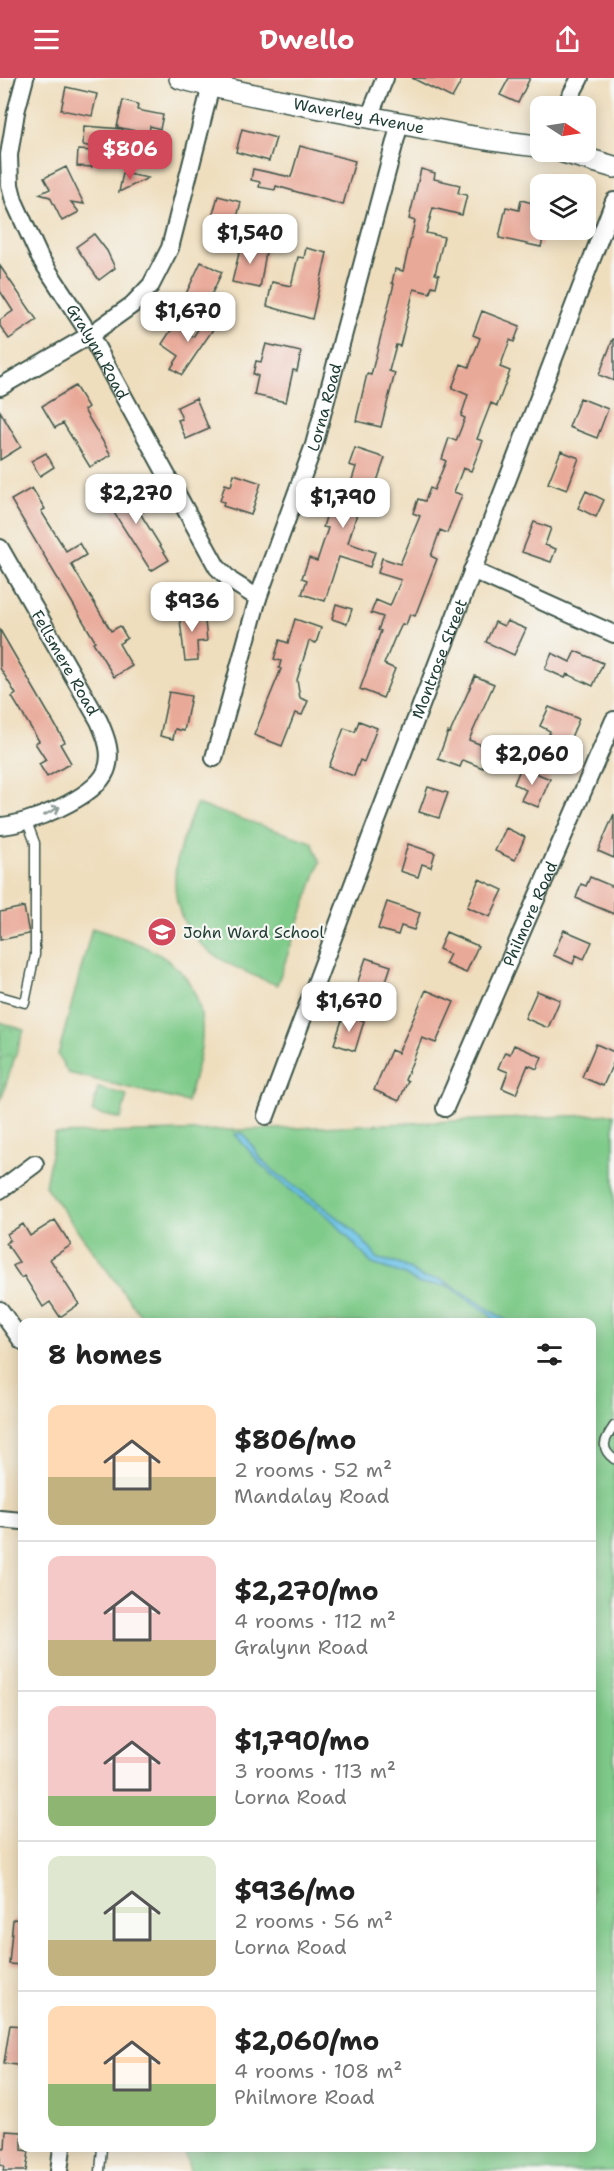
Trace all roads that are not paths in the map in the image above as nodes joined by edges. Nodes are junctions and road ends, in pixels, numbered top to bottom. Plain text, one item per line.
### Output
1 (25, 78) edge
2 (180, 78) edge
3 (385, 78) edge
4 (580, 78) edge
5 (212, 82) edge
6 (570, 96) edge
7 (369, 117) junction
8 (400, 123) junction
9 (530, 145) edge
10 (596, 161) edge
11 (614, 166) edge
12 (614, 201) edge
13 (90, 335) junction
14 (0, 387) edge
15 (0, 548) edge
16 (472, 570) junction
17 (258, 598) junction
18 (614, 634) edge
19 (614, 720) edge
20 (214, 758) dead end
21 (27, 822) junction
22 (0, 826) edge
23 (0, 996) edge
24 (445, 1108) dead end
25 (266, 1116) dead end
26 (35, 1164) dead end
27 (0, 1190) edge
28 (0, 1310) edge
29 (18, 1335) edge
30 (614, 1426) edge
31 (614, 1459) edge
32 (0, 1519) edge
33 (18, 1521) edge
34 (61, 2152) edge
35 (102, 2152) edge
36 (59, 2171) edge
37 (100, 2171) edge

1 - 13 street, Gralynn Road
2 - 5 street, Waverley Avenue
3 - 7 street
4 - 6 street
5 - 7 street, Waverley Avenue
5 - 13 street
7 - 8 street, Waverley Avenue
8 - 9 street, Waverley Avenue
8 - 17 street, Lorna Road
10 - 11 street
12 - 16 street, Montrose Street
13 - 14 street
13 - 17 street, Gralynn Road
21 -> 15 street, Fellsmere Road
16 - 18 street
16 - 25 street, Montrose Street
17 - 20 street, Lorna Road
19 - 24 street, Philmore Road
21 - 22 street
21 - 23 lane
26 - 27 street
28 - 29 street
30 - 31 lane
32 - 33 street
34 - 36 street
35 - 37 lane

